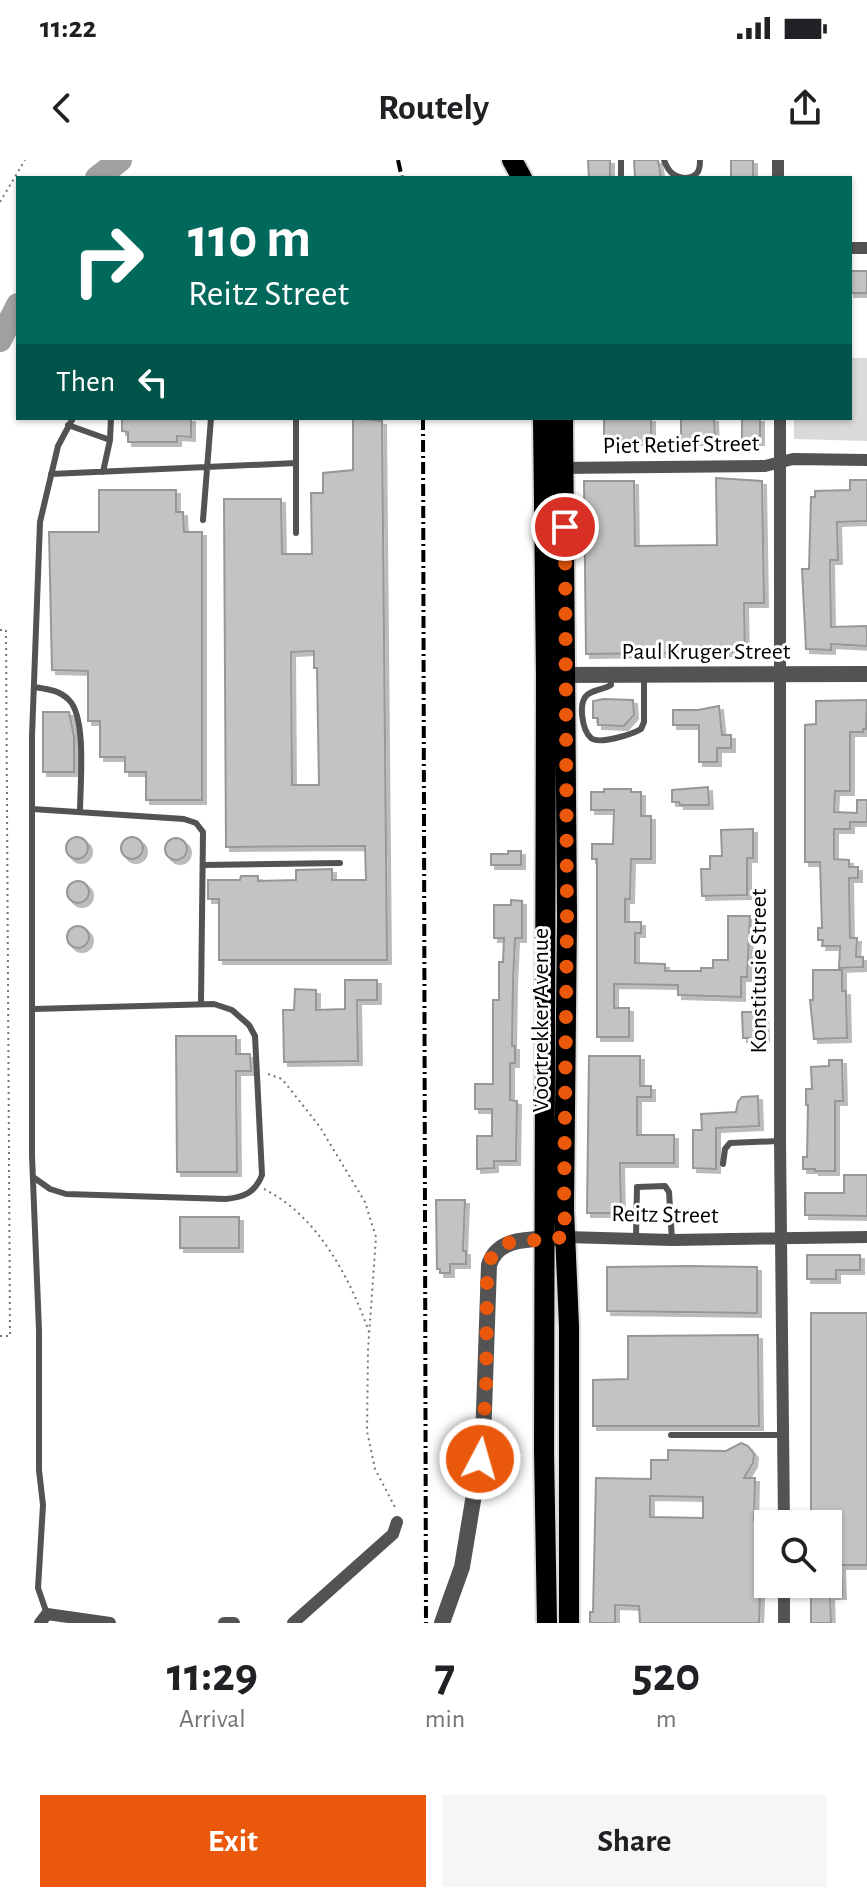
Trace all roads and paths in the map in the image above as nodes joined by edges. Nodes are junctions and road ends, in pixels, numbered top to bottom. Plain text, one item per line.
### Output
1 (25, 160) edge
2 (664, 160) edge
3 (700, 160) edge
4 (677, 176) edge
5 (692, 176) edge
6 (0, 202) edge
7 (72, 420) edge
8 (111, 420) edge
9 (211, 420) edge
10 (296, 420) edge
11 (543, 420) edge
12 (563, 420) edge
13 (780, 420) edge
14 (68, 425) junction
15 (110, 440) junction
16 (867, 460) edge
17 (781, 462) junction
18 (296, 463) junction
19 (207, 467) junction
20 (554, 468) junction
21 (103, 472) junction
22 (51, 474) junction
23 (203, 520) dead end
24 (296, 533) dead end
25 (0, 630) edge
26 (867, 674) edge
27 (556, 675) junction
28 (610, 675) junction
29 (644, 675) junction
30 (780, 675) junction
31 (34, 687) junction
32 (32, 809) junction
33 (80, 812) junction
34 (340, 863) dead end
35 (203, 865) junction
36 (201, 1002) junction
37 (34, 1009) junction
38 (256, 1073) junction
39 (780, 1141) junction
40 (723, 1164) dead end
41 (33, 1177) junction
42 (257, 1186) junction
43 (566, 1237) junction
44 (636, 1237) junction
45 (867, 1237) edge
46 (781, 1239) junction
47 (544, 1240) junction
48 (672, 1240) junction
49 (370, 1333) junction
50 (0, 1336) edge
51 (543, 1362) junction
52 (569, 1363) junction
53 (671, 1435) dead end
54 (784, 1435) junction
55 (570, 1450) junction
56 (544, 1451) junction
57 (784, 1510) edge
58 (397, 1522) joint
59 (784, 1598) edge
60 (445, 1617) edge
61 (44, 1619) edge
62 (110, 1623) edge
63 (224, 1623) edge
64 (234, 1623) edge
65 (293, 1623) edge
66 (547, 1623) edge
67 (569, 1623) edge
68 (784, 1623) edge

1 - 6 path
2 - 4 lane
3 - 5 lane
7 - 14 lane
8 - 15 lane
9 - 19 lane
10 - 18 lane
11 - 20 main road, Voortrekker Avenue
12 - 20 main road, Voortrekker Avenue
13 - 17 street, Konstitusie Street
14 - 15 lane
14 - 22 lane
15 - 21 lane
16 - 17 street, Piet Retief Street
17 - 20 street, Piet Retief Street
17 - 30 street, Konstitusie Street
18 - 19 lane
18 - 24 lane
19 - 21 lane
19 - 23 lane
20 - 27 main road, Voortrekker Avenue
21 - 22 lane
22 - 31 lane
25 - 50 path
26 - 30 street, Paul Kruger Street
27 - 28 street, Paul Kruger Street
27 - 43 main road, Voortrekker Avenue
27 - 47 main road, Voortrekker Avenue
28 - 29 street, Paul Kruger Street
28 - 29 lane
29 - 30 street, Paul Kruger Street
30 - 39 street, Konstitusie Street
31 - 32 lane
31 - 33 lane
32 - 33 lane
32 - 37 lane
33 - 35 lane
34 - 35 lane
35 - 36 lane
36 - 37 lane
36 - 38 lane
37 - 41 lane
38 - 42 lane
38 - 49 path
39 - 40 lane
39 - 46 street, Konstitusie Street
41 - 42 lane
41 - 61 lane
42 - 49 path
43 - 44 street, Reitz Street
43 - 47 street, Reitz Street
43 - 52 main road, Voortrekker Avenue
44 - 48 street, Reitz Street
44 - 48 lane
45 - 46 street, Reitz Street
46 - 48 street, Reitz Street
46 - 54 street, Konstitusie Street
47 - 51 main road, Voortrekker Avenue
47 - 60 street, Reitz Street
49 - 58 path
51 - 52 main road
51 - 56 main road, Voortrekker Avenue
52 - 55 main road, Voortrekker Avenue
53 - 54 lane
54 - 57 street, Konstitusie Street
55 - 56 main road
55 - 67 main road, Voortrekker Avenue
56 - 66 main road, Voortrekker Avenue
58 - 65 street
59 - 68 street
61 - 62 street
63 - 64 street

